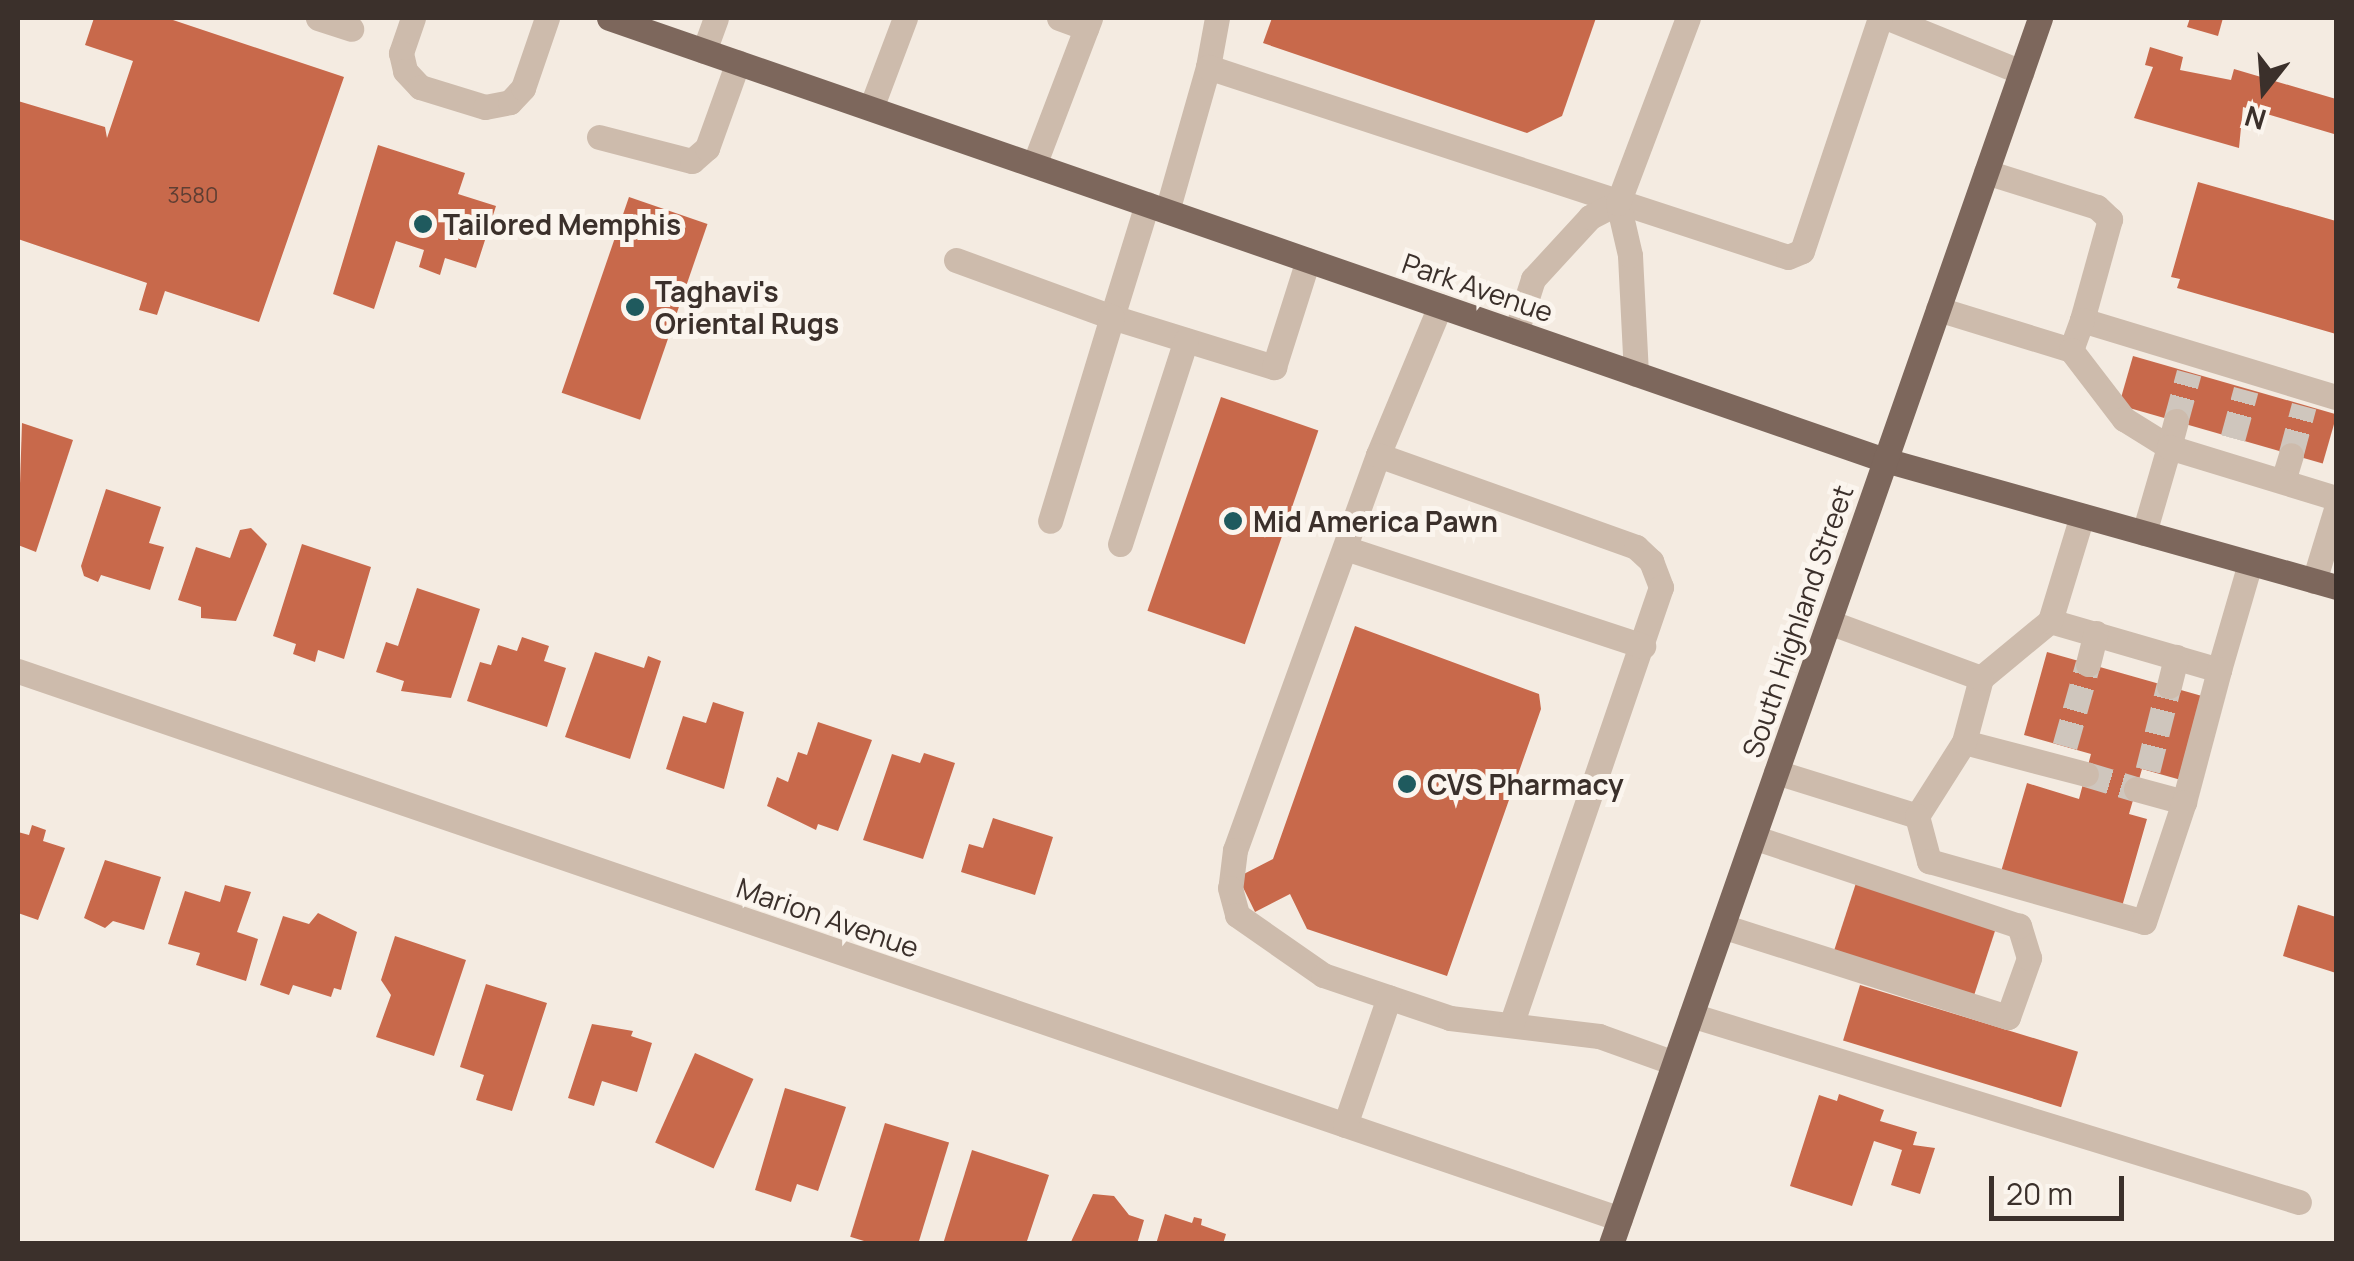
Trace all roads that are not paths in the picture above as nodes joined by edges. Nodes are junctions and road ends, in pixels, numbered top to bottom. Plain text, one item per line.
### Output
1 (318, 18) edge
2 (413, 18) edge
3 (547, 18) edge
4 (609, 18) edge
5 (716, 18) edge
6 (905, 18) edge
7 (1059, 18) edge
8 (1217, 18) edge
9 (1688, 18) edge
10 (1880, 18) edge
11 (1888, 18) edge
12 (2040, 18) edge
13 (1088, 23) edge
14 (350, 28) dead end
15 (704, 50) junction
16 (738, 62) junction
17 (1208, 68) junction
18 (2022, 72) junction
19 (871, 108) junction
20 (599, 138) dead end
21 (1034, 165) junction
22 (1986, 172) junction
23 (1618, 203) junction
24 (1157, 208) junction
25 (956, 260) dead end
26 (1308, 260) junction
27 (1440, 306) junction
28 (1938, 309) junction
29 (1112, 317) junction
30 (2082, 320) junction
31 (1516, 332) junction
32 (1186, 340) junction
33 (2072, 350) junction
34 (1636, 374) junction
35 (2336, 397) edge
36 (2176, 421) tunnel mouth
37 (2233, 438) tunnel mouth
38 (2170, 447) junction
39 (1378, 455) junction
40 (2290, 455) tunnel mouth
41 (1885, 460) junction
42 (2226, 464) junction
43 (2282, 481) junction
44 (2336, 498) edge
45 (2336, 509) edge
46 (2082, 516) junction
47 (1050, 520) dead end
48 (2144, 533) junction
49 (1120, 544) dead end
50 (1345, 548) junction
51 (2249, 567) junction
52 (2326, 584) edge
53 (2050, 621) junction
54 (1829, 622) junction
55 (2096, 633) junction
56 (1643, 646) junction
57 (2176, 656) junction
58 (2088, 664) tunnel mouth
59 (2219, 670) junction
60 (18, 671) edge
61 (1982, 678) junction
62 (2168, 686) tunnel mouth
63 (1964, 742) junction
64 (1776, 772) junction
65 (2086, 774) tunnel mouth
66 (2143, 784) tunnel mouth
67 (2184, 802) junction
68 (1917, 816) junction
69 (1753, 838) junction
70 (1722, 926) junction
71 (1389, 998) junction
72 (1691, 1015) junction
73 (1511, 1024) junction
74 (1674, 1064) junction
75 (1344, 1125) junction
76 (2298, 1202) dead end
77 (1616, 1231) edge

1 - 14 street
2 - 3 street
4 - 15 main road, Park Avenue
5 - 15 street
6 - 19 street
7 - 13 street
8 - 17 street
9 - 23 street
10 - 23 street
11 - 18 street
12 - 18 main road, South Highland Street
13 - 21 street
15 - 16 main road, Park Avenue
16 - 19 main road, Park Avenue
16 - 20 street
17 - 23 street
17 - 24 street
18 - 22 main road, South Highland Street
19 - 21 main road, Park Avenue
21 - 24 main road, Park Avenue
22 - 28 main road, South Highland Street
22 - 30 street
23 - 31 street
23 - 34 street
24 - 26 main road, Park Avenue
24 - 29 street
25 - 29 street
26 - 27 main road, Park Avenue
26 - 32 street
27 - 31 main road, Park Avenue
27 - 39 street
28 - 33 street
28 - 41 main road, South Highland Street
29 - 32 street
29 - 47 street
30 - 33 street
30 - 35 street
31 - 34 main road, Park Avenue
32 - 49 street
33 - 38 street
34 - 41 main road, Park Avenue
36 - 38 street
37 - 42 street
38 - 42 street
38 - 48 street
39 - 50 street
39 - 56 street
40 - 43 street
41 - 46 main road, Park Avenue
41 - 54 main road, South Highland Street
42 - 43 street
43 - 44 street
45 - 52 street
46 - 48 main road, Park Avenue
46 - 53 street
48 - 51 main road, Park Avenue
50 - 56 street
50 - 71 street
51 - 52 main road, Park Avenue
51 - 59 street
53 - 55 street
53 - 61 street
54 - 61 street
54 - 64 main road, South Highland Street
55 - 57 street
55 - 58 street
56 - 73 street
57 - 59 street
57 - 62 street
59 - 67 street
60 - 75 street, Marion Avenue
61 - 63 street
63 - 65 street
63 - 68 street
64 - 68 street
64 - 69 main road, South Highland Street
66 - 67 street
67 - 68 street
69 - 70 main road, South Highland Street
69 - 70 street
70 - 72 main road, South Highland Street
71 - 73 street
71 - 75 street
72 - 74 main road, South Highland Street
72 - 76 street
73 - 74 street
74 - 77 main road, South Highland Street
75 - 77 street, Marion Avenue

